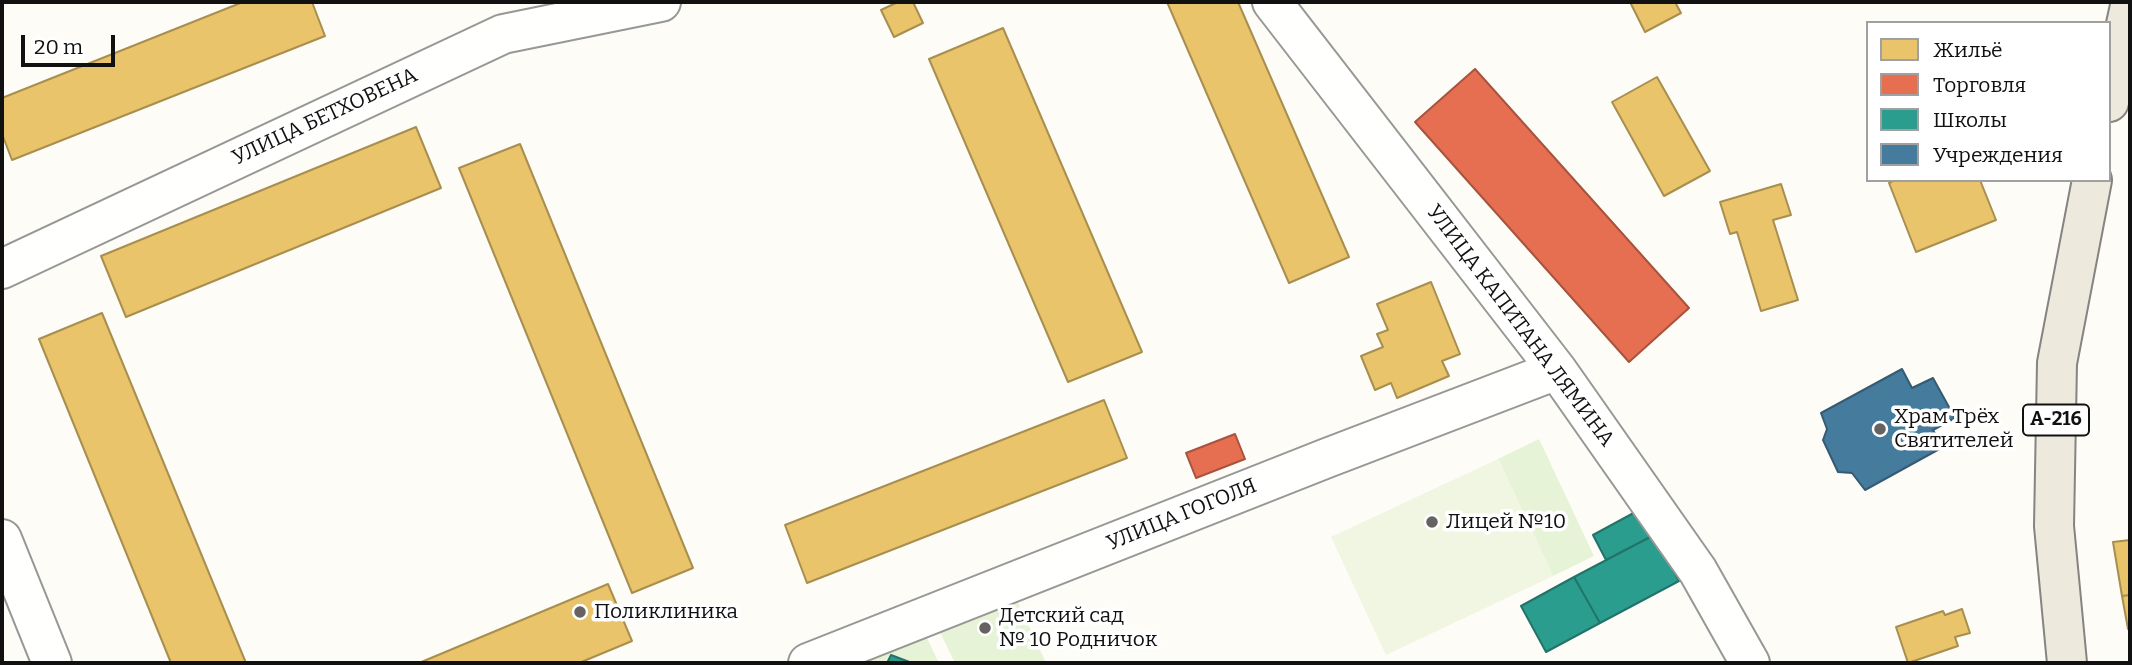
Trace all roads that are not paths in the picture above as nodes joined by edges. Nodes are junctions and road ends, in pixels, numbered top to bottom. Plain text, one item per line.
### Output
1 (661, 2) edge
2 (1272, 2) edge
3 (2130, 6) edge
4 (2111, 93) edge
5 (2092, 182) edge
6 (2, 269) edge
7 (1557, 370) junction
8 (2, 540) edge
9 (52, 663) edge
10 (808, 663) edge
11 (1750, 663) edge
12 (2067, 663) edge

1 - 6 street, УЛИЦА БЕТХОВЕНА
2 - 7 street, УЛИЦА КАПИТАНА ЛЯМИНА
3 - 4 main road
5 - 12 main road, А-216
7 - 10 street, УЛИЦА ГОГОЛЯ
7 - 11 street, УЛИЦА КАПИТАНА ЛЯМИНА
8 - 9 street

